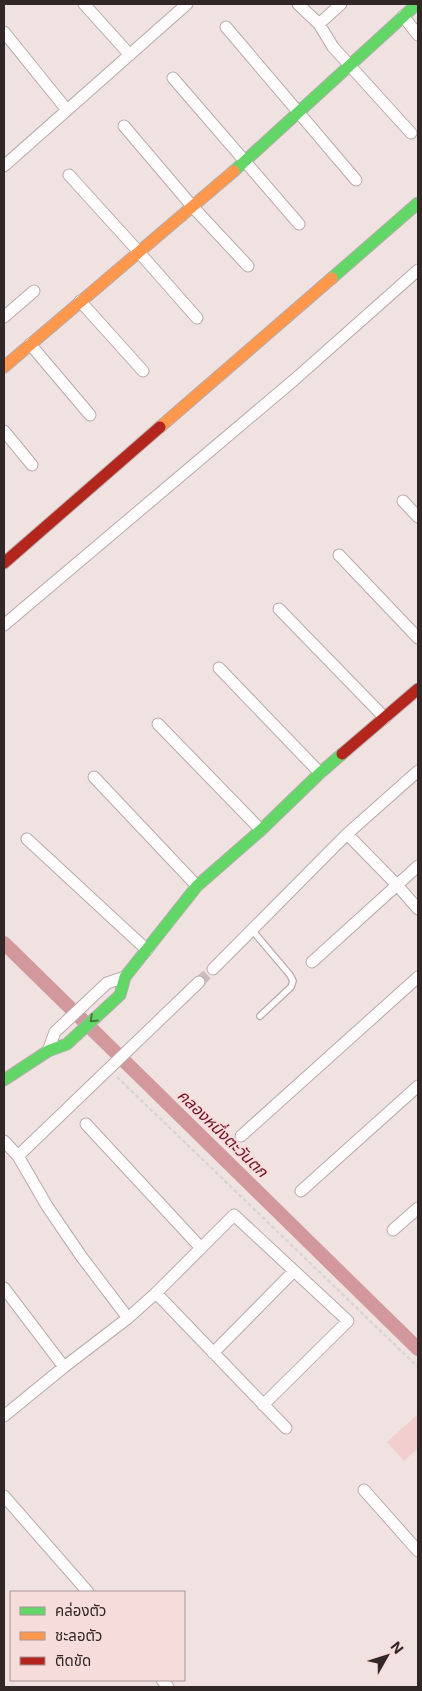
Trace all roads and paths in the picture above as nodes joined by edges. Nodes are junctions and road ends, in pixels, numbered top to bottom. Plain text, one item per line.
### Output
1 (84, 4) edge
2 (187, 4) edge
3 (298, 4) edge
4 (341, 4) edge
5 (417, 4) edge
6 (403, 16) junction
7 (318, 24) junction
8 (226, 26) dead end
9 (4, 32) edge
10 (418, 35) edge
11 (130, 55) junction
12 (349, 65) junction
13 (172, 78) dead end
14 (67, 110) junction
15 (298, 112) junction
16 (124, 126) dead end
17 (411, 133) dead end
18 (6, 160) edge
19 (246, 160) junction
20 (69, 174) dead end
21 (356, 180) dead end
22 (418, 203) edge
23 (192, 206) junction
24 (299, 224) dead end
25 (138, 251) junction
26 (248, 266) dead end
27 (418, 270) edge
28 (34, 291) dead end
29 (80, 301) junction
30 (4, 317) edge
31 (197, 318) dead end
32 (30, 344) junction
33 (4, 368) edge
34 (143, 371) dead end
35 (90, 415) dead end
36 (4, 431) edge
37 (32, 465) dead end
38 (403, 501) dead end
39 (418, 517) edge
40 (339, 555) dead end
41 (4, 563) edge
42 (279, 609) dead end
43 (4, 626) edge
44 (418, 638) edge
45 (219, 668) dead end
46 (418, 689) edge
47 (385, 718) junction
48 (158, 724) dead end
49 (418, 771) edge
50 (320, 773) junction
51 (94, 777) dead end
52 (261, 830) junction
53 (347, 834) junction
54 (27, 839) dead end
55 (418, 866) edge
56 (397, 885) junction
57 (198, 886) junction
58 (418, 909) edge
59 (252, 930) junction
60 (147, 950) junction
61 (312, 962) dead end
62 (213, 968) tunnel mouth
63 (125, 977) junction
64 (418, 977) edge
65 (198, 982) tunnel mouth
66 (260, 1016) dead end
67 (48, 1051) junction
68 (109, 1069) junction
69 (4, 1080) edge
70 (418, 1086) edge
71 (86, 1124) dead end
72 (241, 1136) dead end
73 (4, 1141) edge
74 (18, 1156) junction
75 (301, 1191) dead end
76 (418, 1208) edge
77 (393, 1230) dead end
78 (201, 1248) junction
79 (294, 1271) junction
80 (4, 1288) edge
81 (156, 1293) junction
82 (128, 1318) junction
83 (213, 1353) junction
84 (64, 1367) junction
85 (418, 1367) edge
86 (264, 1405) junction
87 (4, 1416) edge
88 (286, 1428) dead end
89 (364, 1490) dead end
90 (4, 1496) edge
91 (418, 1551) edge
92 (87, 1591) edge

1 - 11 street
2 - 11 street
3 - 7 street
4 - 7 street
5 - 6 street
6 - 10 street
6 - 12 street
7 - 12 street
8 - 15 street
9 - 14 street
11 - 14 street
12 - 15 street
12 - 17 street
13 - 19 street
14 - 18 street
15 - 19 street
15 - 21 street
16 - 23 street
19 - 23 street
19 - 24 street
20 - 25 street
22 - 41 street
23 - 25 street
23 - 26 street
25 - 29 street
25 - 31 street
27 - 43 street
28 - 30 street
29 - 32 street
29 - 34 street
32 - 33 street
32 - 35 street
36 - 37 street
38 - 39 street
40 - 44 street
42 - 47 street
45 - 50 street
46 - 47 street
47 - 50 street
48 - 52 street
49 - 53 street
50 - 52 street
51 - 57 street
52 - 57 street
53 - 56 street
53 - 59 street
54 - 60 street
55 - 56 street
56 - 58 street
56 - 61 street
57 - 60 street
59 - 62 street
59 - 66 lane
60 - 63 street
63 - 67 street
63 -> 67 street
64 - 72 street
65 - 68 street
67 - 69 street
68 - 74 street
68 - 85 path
70 - 75 street
71 - 78 street
73 - 74 street
74 - 82 street
76 - 77 street
78 - 79 street
78 - 81 street
79 - 83 street
79 - 86 street
80 - 84 street
81 - 82 street
81 - 83 street
82 - 84 street
83 - 86 street
84 - 87 street
86 - 88 street
89 - 91 street
90 - 92 street

